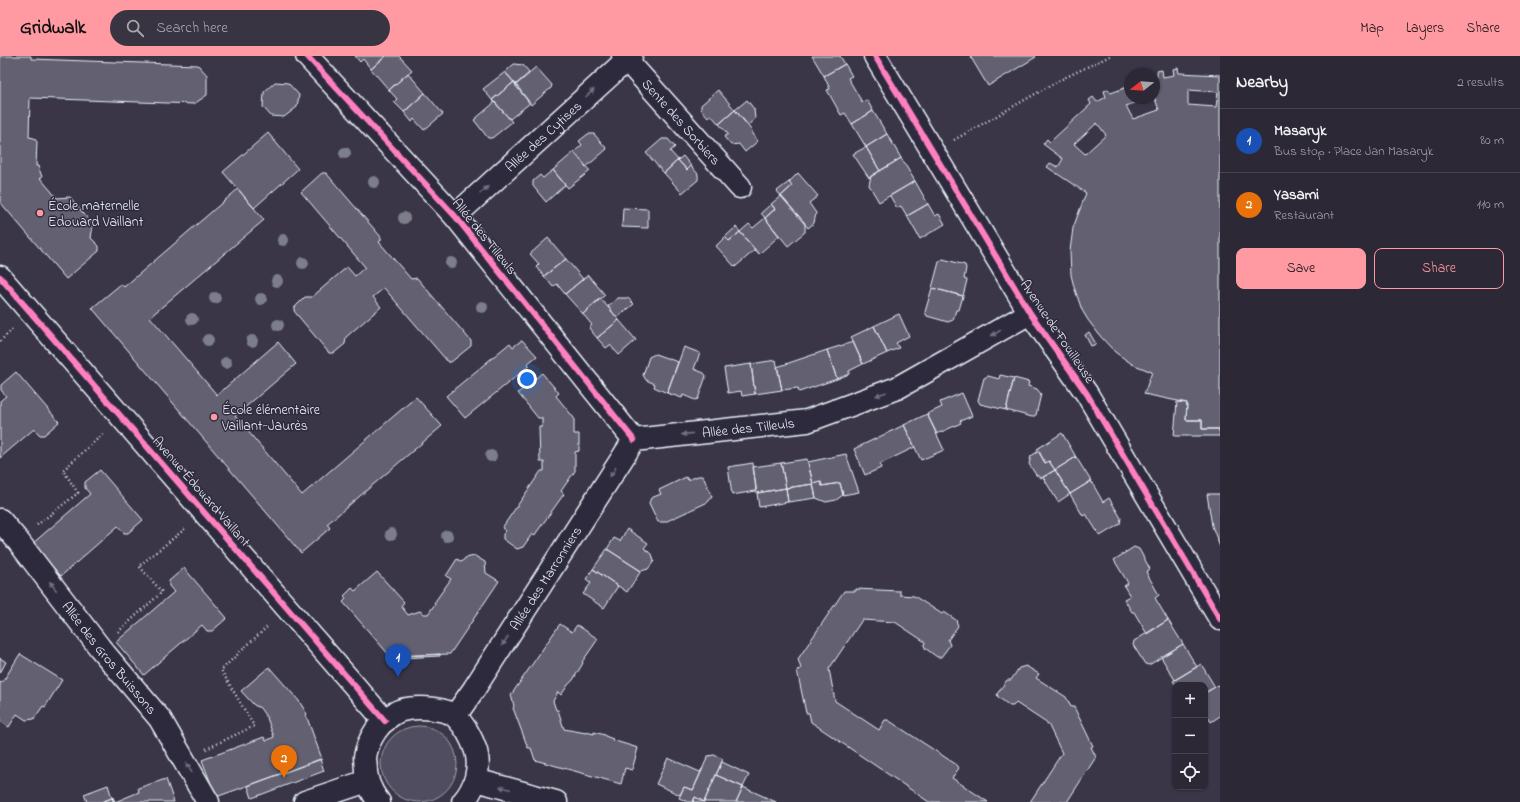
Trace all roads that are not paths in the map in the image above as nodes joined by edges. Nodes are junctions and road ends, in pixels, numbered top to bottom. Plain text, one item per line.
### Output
1 (307, 56) edge
2 (875, 56) edge
3 (627, 58) edge
4 (740, 187) dead end
5 (455, 216) junction
6 (0, 277) edge
7 (1030, 313) junction
8 (634, 440) junction
9 (0, 520) edge
10 (1220, 619) edge
11 (455, 716) junction
12 (385, 720) junction
13 (476, 780) junction
14 (367, 781) junction
15 (208, 802) edge
16 (304, 802) edge
17 (379, 802) edge
18 (463, 802) edge
19 (556, 802) edge

1 - 5 street, Allée des Tilleuls
2 - 7 street, Avenue de Fouilleuse
3 - 4 street, Sente des Sorbiers
5 -> 3 street, Allée des Cytises
5 - 8 street, Allée des Tilleuls
6 - 12 street, Avenue Édouard Vaillant
7 -> 8 street, Allée des Tilleuls
7 - 10 street, Avenue de Fouilleuse
8 -> 11 street, Allée des Marronniers
15 -> 9 street, Allée des Gros Buissons
11 - 12 street
11 - 13 street
12 - 14 street
13 - 18 street
19 -> 13 street
14 - 16 street
14 - 17 street

